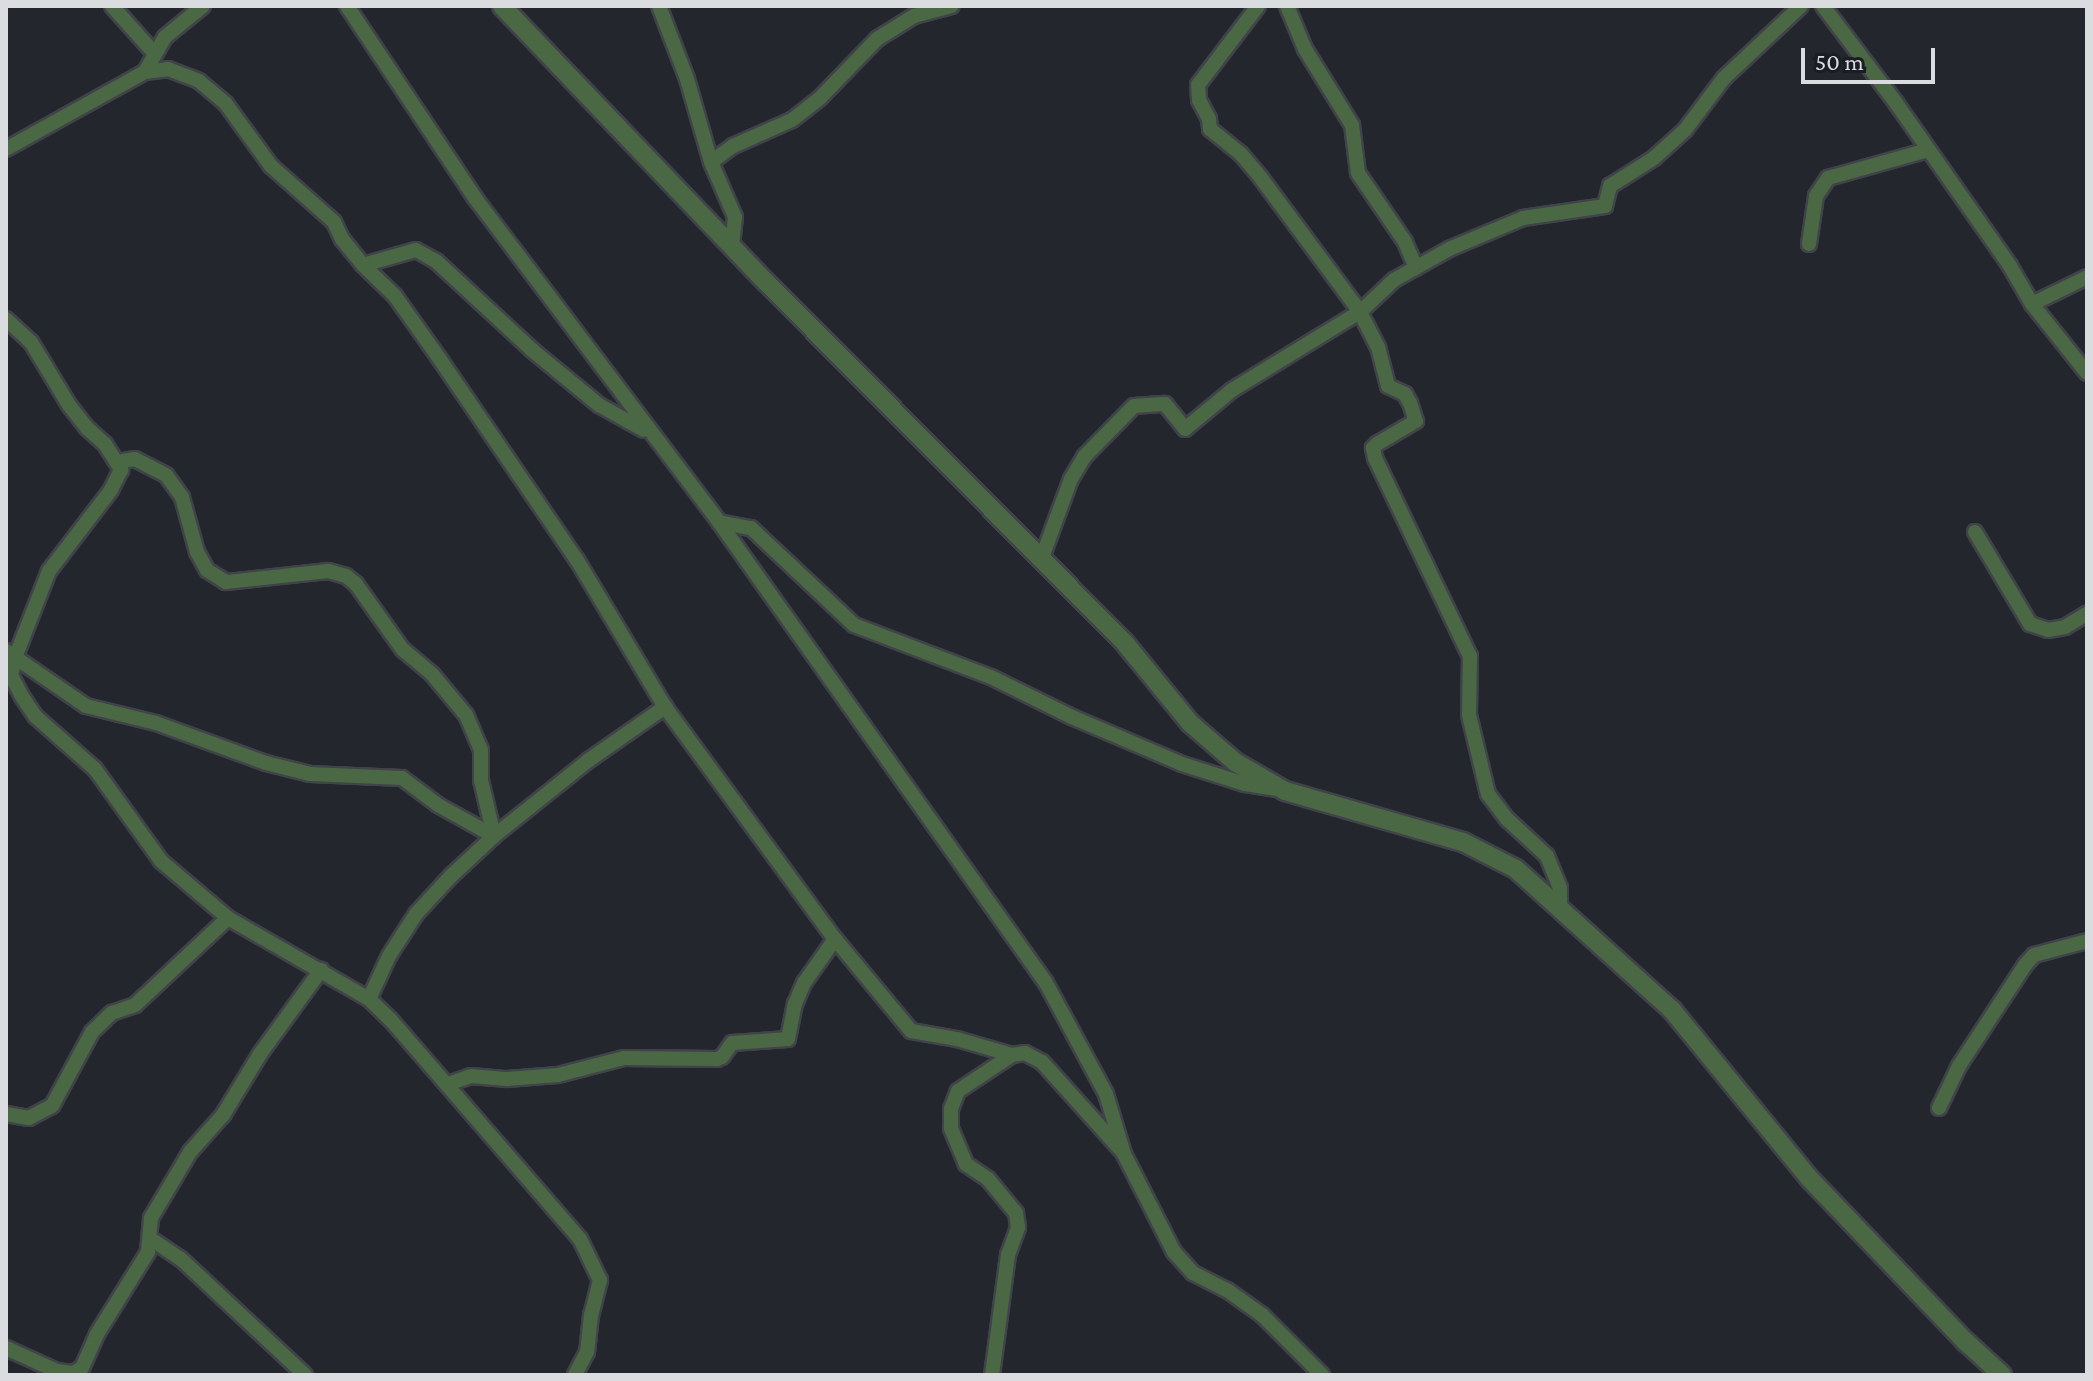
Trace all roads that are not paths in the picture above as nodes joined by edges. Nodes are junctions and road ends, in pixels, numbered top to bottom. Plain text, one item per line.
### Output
1 (112, 6) edge
2 (203, 6) edge
3 (347, 6) edge
4 (502, 6) edge
5 (659, 6) edge
6 (952, 6) edge
7 (1258, 6) edge
8 (1287, 6) edge
9 (1801, 6) edge
10 (1823, 6) edge
11 (155, 54) junction
12 (145, 72) junction
13 (6, 149) edge
14 (1928, 150) junction
15 (711, 162) junction
16 (1809, 244) dead end
17 (732, 247) junction
18 (363, 265) junction
19 (1416, 268) junction
20 (2087, 277) edge
21 (2032, 304) junction
22 (1360, 312) junction
23 (6, 319) edge
24 (2087, 373) edge
25 (650, 433) junction
26 (117, 462) junction
27 (719, 522) junction
28 (1975, 532) dead end
29 (1041, 560) junction
30 (2087, 614) edge
31 (11, 653) edge
32 (665, 707) junction
33 (1285, 791) junction
34 (494, 836) junction
35 (1560, 905) junction
36 (228, 918) junction
37 (835, 939) junction
38 (2087, 941) edge
39 (321, 970) junction
40 (369, 999) junction
41 (1012, 1055) junction
42 (448, 1084) junction
43 (1939, 1108) dead end
44 (6, 1114) edge
45 (1124, 1154) junction
46 (151, 1239) junction
47 (6, 1348) edge
48 (994, 1368) edge
49 (305, 1375) edge
50 (575, 1375) edge
51 (1004, 1375) edge
52 (1322, 1375) edge
53 (2002, 1375) edge

1 - 11 street
2 - 11 street
3 - 25 street
4 - 17 street
5 - 15 street
6 - 15 street
7 - 22 street
8 - 19 street
9 - 19 street
10 - 14 street
11 - 12 street
12 - 13 street
12 - 18 street
14 - 16 street
14 - 21 street
15 - 17 street
17 - 29 street
18 - 25 street
18 - 32 street
19 - 22 street
20 - 21 street
21 - 24 street
22 - 29 street
22 - 35 street
23 - 26 street
25 - 27 street
26 - 31 street
26 - 34 street
27 - 33 street
27 - 45 street
28 - 30 street
29 - 33 street
31 - 34 street
31 - 36 street
32 - 34 street
32 - 37 street
33 - 35 street
34 - 40 street
35 - 53 street
36 - 39 street
36 - 44 street
37 - 41 street
37 - 42 street
38 - 43 street
39 - 40 street
39 - 46 street
40 - 42 street
41 - 45 street
41 - 48 street
42 - 50 street
45 - 52 street
46 - 47 street
46 - 49 street
48 - 51 street

